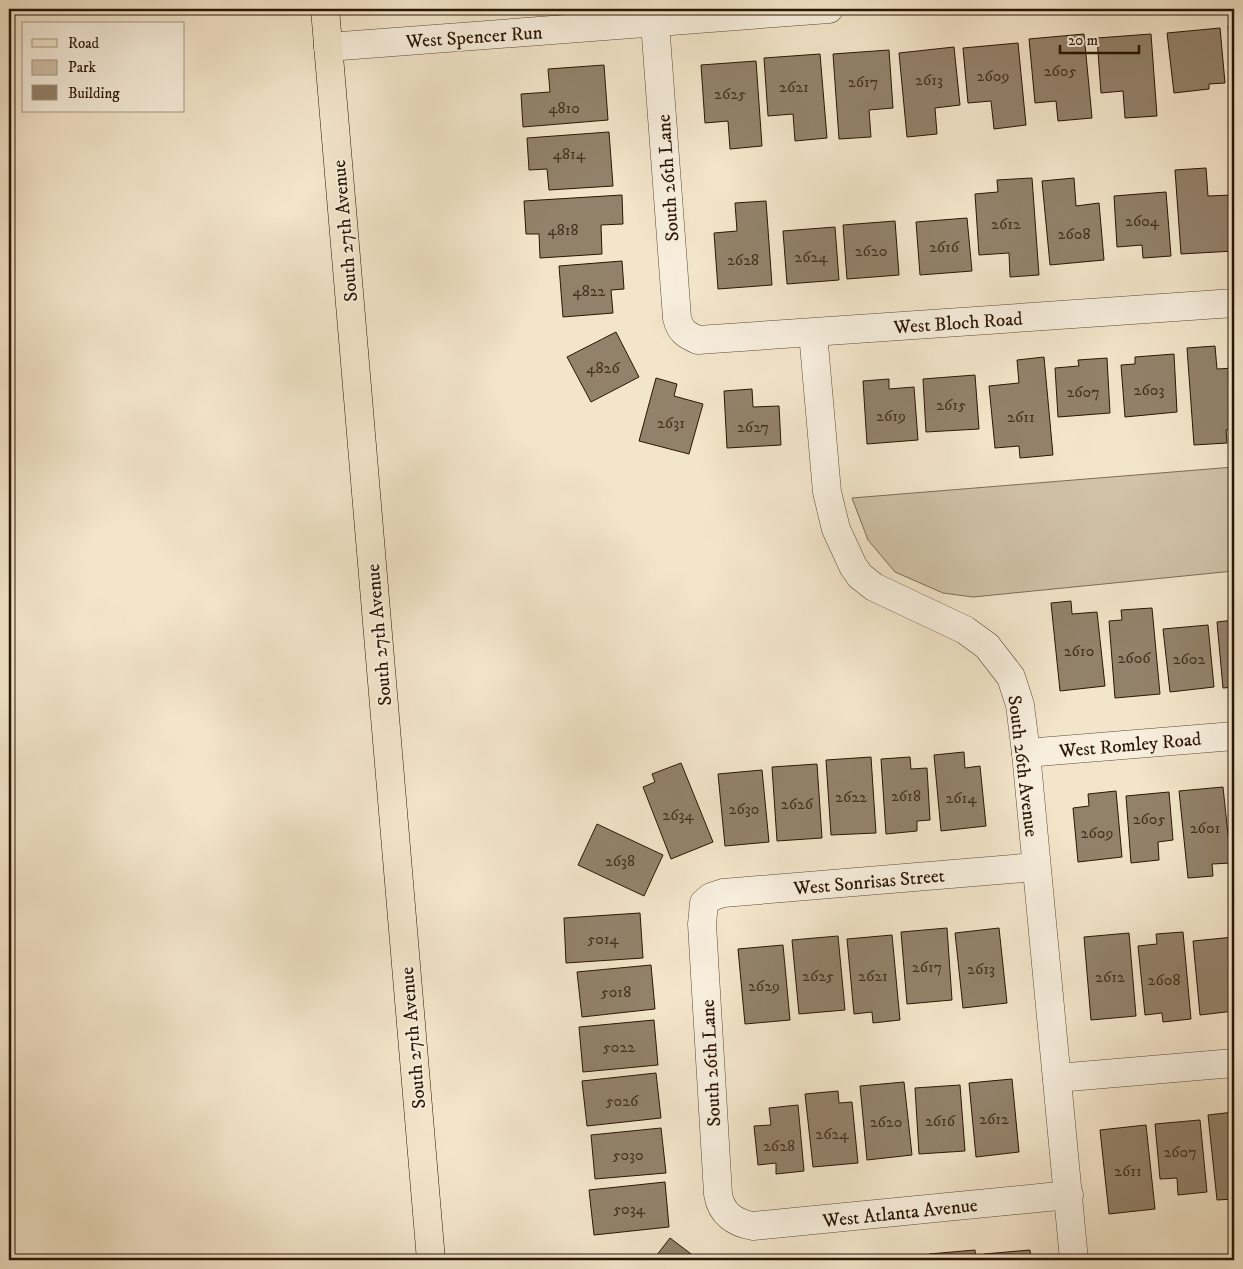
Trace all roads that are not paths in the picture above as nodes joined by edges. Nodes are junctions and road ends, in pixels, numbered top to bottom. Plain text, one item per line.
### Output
1 (325, 9) edge
2 (829, 9) edge
3 (655, 23) junction
4 (328, 47) junction
5 (1234, 303) edge
6 (813, 332) junction
7 (683, 333) joint
8 (1234, 736) edge
9 (1026, 752) junction
10 (1036, 867) junction
11 (704, 903) joint
12 (1234, 1063) edge
13 (1057, 1078) junction
14 (1069, 1195) junction
15 (732, 1220) joint
16 (431, 1260) edge
17 (1074, 1260) edge

1 - 4 main road, South 27th Avenue
2 - 3 street, West Spencer Run
3 - 4 street, West Spencer Run
3 - 7 street, South 26th Lane
4 - 16 main road, South 27th Avenue
5 - 6 street, West Bloch Road
6 - 7 street, West Bloch Road
6 - 9 street, South 26th Avenue
8 - 9 street, West Romley Road
9 - 10 street, South 26th Avenue
10 - 11 street, West Sonrisas Street
10 - 13 street, South 26th Avenue
11 - 15 street, South 26th Lane
12 - 13 street
13 - 14 street, South 26th Avenue
14 - 15 street, West Atlanta Avenue
14 - 17 street, South 26th Avenue

